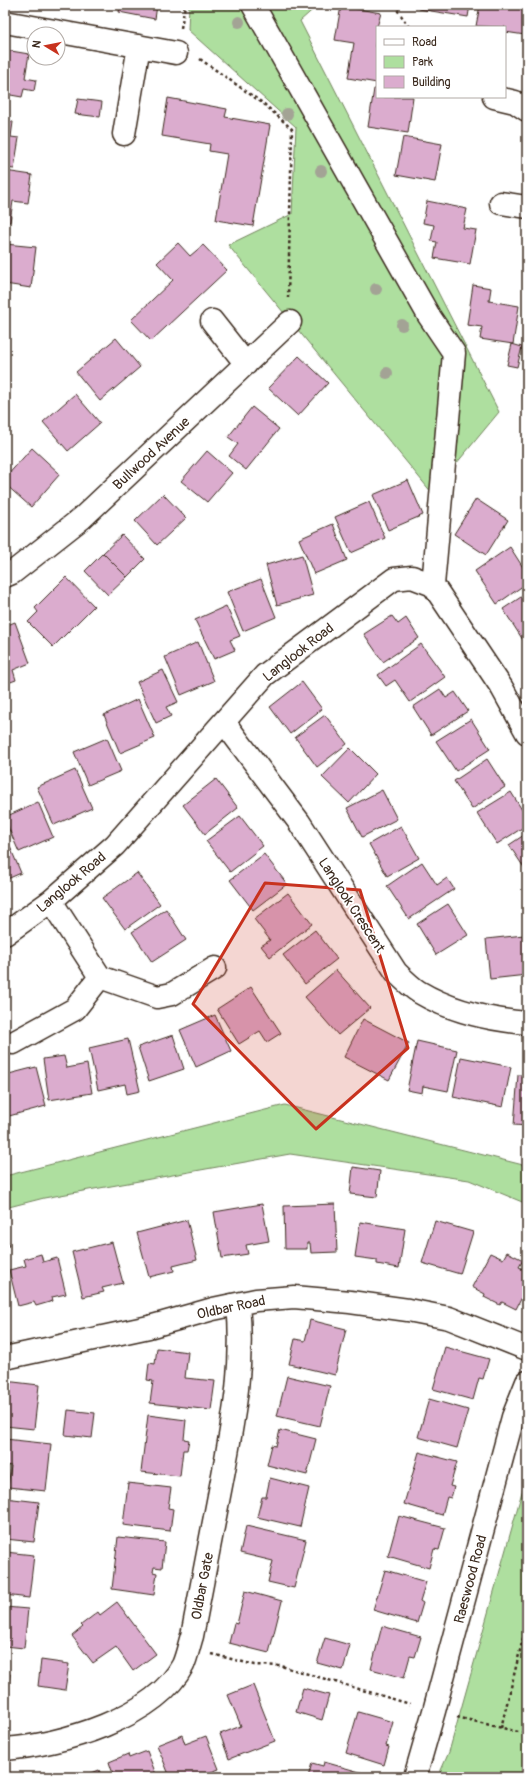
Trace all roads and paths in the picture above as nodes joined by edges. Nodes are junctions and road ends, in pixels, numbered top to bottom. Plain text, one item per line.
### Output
1 (185, 5) edge
2 (253, 5) edge
3 (394, 5) edge
4 (5, 22) edge
5 (408, 26) edge
6 (139, 46) junction
7 (176, 53) junction
8 (498, 98) edge
9 (527, 110) edge
10 (124, 134) dead end
11 (501, 203) dead end
12 (527, 207) edge
13 (212, 321) dead end
14 (290, 322) joint
15 (246, 364) junction
16 (5, 576) edge
17 (433, 585) junction
18 (224, 722) junction
19 (527, 733) edge
20 (51, 900) junction
21 (5, 934) edge
22 (215, 968) dead end
23 (100, 977) junction
24 (527, 1023) edge
25 (13, 1043) dead end
26 (238, 1304) junction
27 (527, 1349) edge
28 (5, 1358) edge
29 (527, 1382) edge
30 (527, 1622) edge
31 (188, 1648) junction
32 (434, 1711) junction
33 (501, 1728) junction
34 (527, 1734) edge
35 (5, 1749) edge
36 (415, 1777) edge

1 - 7 path
2 - 17 street
3 - 5 path
4 - 6 street
6 - 7 street
6 - 10 street
7 - 14 path
8 - 9 street
11 - 12 street
13 - 15 street
14 - 15 street, Bullwood Avenue
15 - 16 street, Bullwood Avenue
17 - 18 street, Langlook Road
17 - 19 street
18 - 20 street, Langlook Road
18 - 24 street, Langlook Crescent
20 - 21 street, Langlook Road
20 - 23 street
22 - 23 street
23 - 25 street
26 - 27 street, Oldbar Road
26 - 28 street, Oldbar Road
26 - 31 street, Oldbar Gate
29 - 32 street, Raeswood Road
30 - 33 path
31 - 32 path
31 - 35 street, Oldbar Gate
32 - 33 path
32 - 36 street, Raeswood Road
33 - 34 path

